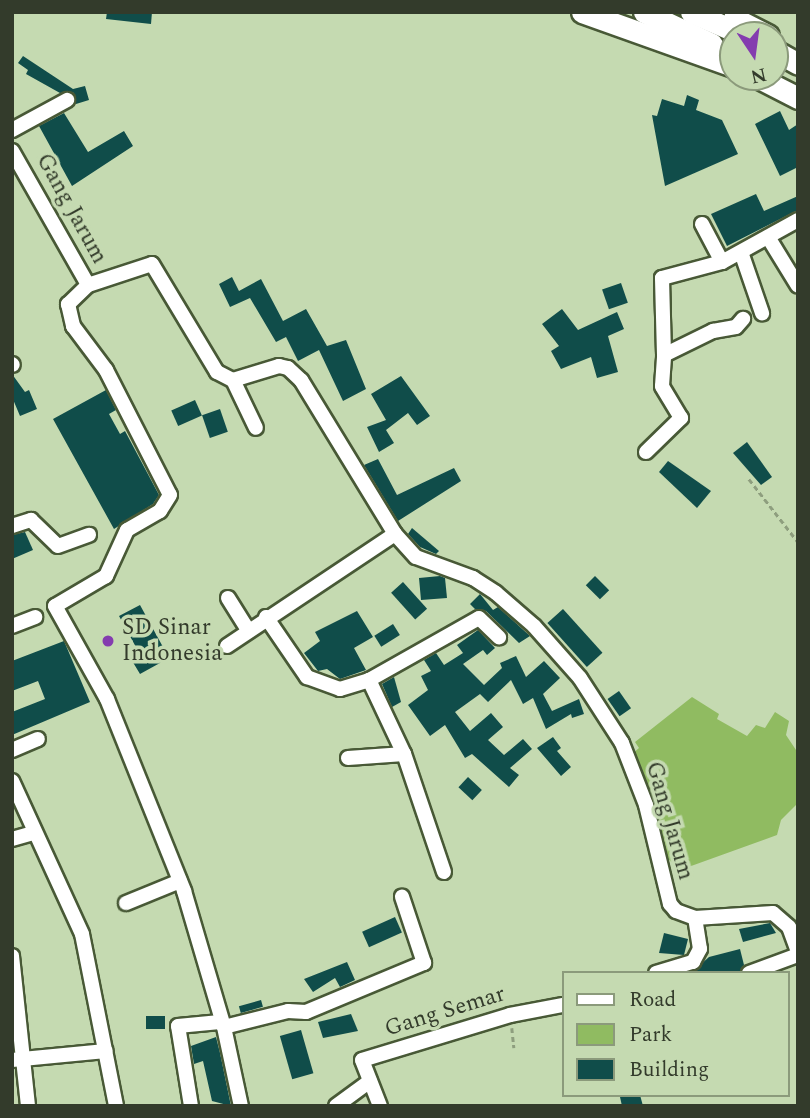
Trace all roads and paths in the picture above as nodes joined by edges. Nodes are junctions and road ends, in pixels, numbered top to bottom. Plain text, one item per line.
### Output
1 (582, 12) edge
2 (644, 12) edge
3 (691, 12) edge
4 (722, 12) edge
5 (740, 21) edge
6 (719, 24) edge
7 (719, 47) edge
8 (719, 61) edge
9 (67, 100) dead end
10 (12, 130) edge
11 (12, 151) edge
12 (798, 220) edge
13 (702, 224) dead end
14 (768, 237) junction
15 (741, 252) junction
16 (722, 262) junction
17 (88, 285) junction
18 (798, 286) edge
19 (762, 313) dead end
20 (743, 319) dead end
21 (664, 355) junction
22 (233, 380) junction
23 (256, 428) dead end
24 (646, 452) dead end
25 (749, 479) dead end
26 (12, 526) edge
27 (395, 534) junction
28 (89, 535) dead end
29 (798, 542) edge
30 (228, 598) dead end
31 (35, 617) dead end
32 (266, 617) junction
33 (12, 626) edge
34 (249, 631) junction
35 (499, 638) dead end
36 (227, 646) dead end
37 (369, 680) junction
38 (38, 739) dead end
39 (12, 750) edge
40 (404, 754) junction
41 (348, 758) dead end
42 (12, 780) edge
43 (33, 833) junction
44 (12, 839) edge
45 (444, 872) dead end
46 (180, 881) junction
47 (402, 897) dead end
48 (126, 903) dead end
49 (695, 918) junction
50 (797, 946) edge
51 (12, 956) edge
52 (663, 971) edge
53 (753, 971) edge
54 (562, 1005) edge
55 (510, 1015) junction
56 (222, 1025) junction
57 (514, 1048) dead end
58 (106, 1051) junction
59 (17, 1059) edge
60 (370, 1081) junction
61 (28, 1106) edge
62 (116, 1106) edge
63 (191, 1106) edge
64 (241, 1106) edge
65 (336, 1106) edge
66 (380, 1106) edge

1 - 8 highway
2 - 7 highway
3 - 6 highway
4 - 5 highway
9 - 10 street
11 - 17 street, Gang Jarum
12 - 14 street
13 - 16 street
14 - 15 street
14 - 18 street
15 - 16 street
15 - 19 street
16 - 21 street
17 - 22 street, Gang Jarum
17 - 46 street
20 - 21 street
21 - 24 street
22 - 23 street
22 - 27 street, Gang Jarum
25 - 29 path
26 - 28 street
27 - 32 street
27 - 49 street, Gang Jarum
30 - 34 street
31 - 33 street
32 - 34 street
32 - 37 street
34 - 36 street
35 - 37 street
37 - 40 street
38 - 39 street
40 - 41 street
40 - 45 street
42 - 43 street
43 - 44 street
43 - 58 street
46 - 48 street
46 - 56 street
47 - 56 street
49 - 50 street
49 - 52 street
50 - 53 street
51 - 59 street
54 - 55 street, Gang Semar
55 - 57 path
55 - 60 street, Gang Semar
56 - 63 street
56 - 64 street
58 - 59 street
58 - 62 street
59 - 61 street
60 - 65 street
60 - 66 street

